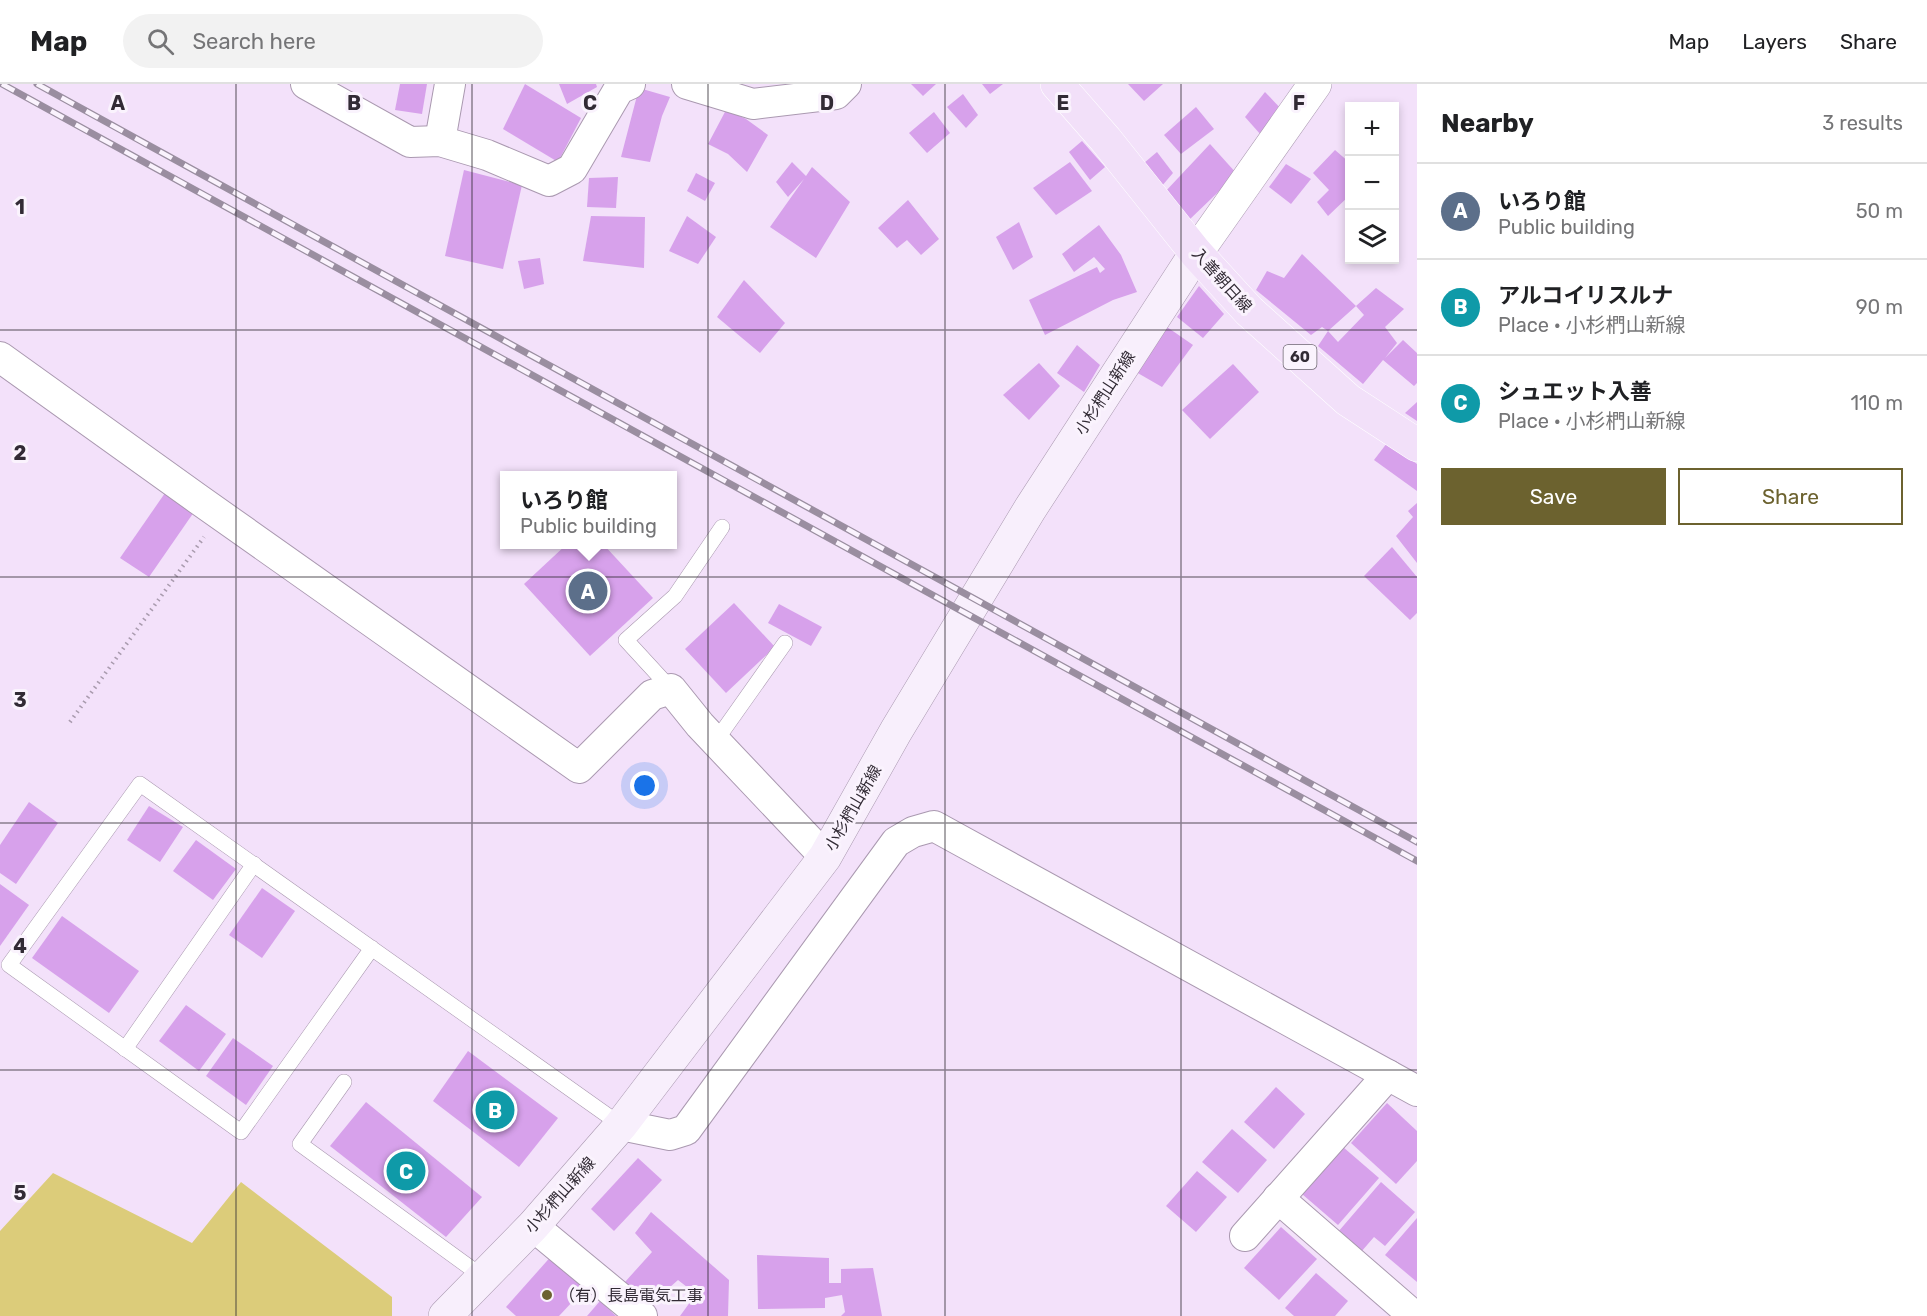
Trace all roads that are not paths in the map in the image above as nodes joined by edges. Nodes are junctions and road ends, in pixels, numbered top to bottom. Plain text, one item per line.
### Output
1 (306, 84) edge
2 (450, 84) edge
3 (630, 84) edge
4 (687, 84) edge
5 (846, 84) edge
6 (1057, 84) edge
7 (1315, 84) edge
8 (440, 141) junction
9 (1196, 253) junction
10 (0, 357) edge
11 (1417, 446) edge
12 (722, 527) dead end
13 (785, 643) dead end
14 (671, 689) junction
15 (716, 742) junction
16 (825, 857) junction
17 (254, 864) junction
18 (372, 948) junction
19 (125, 1049) junction
20 (1388, 1075) junction
21 (344, 1083) dead end
22 (1417, 1091) edge
23 (621, 1125) junction
24 (1278, 1198) junction
25 (533, 1226) junction
26 (1245, 1236) dead end
27 (483, 1277) junction
28 (445, 1316) edge
29 (642, 1316) edge
30 (1414, 1316) edge

1 - 8 street
2 - 8 street
3 - 8 street
4 - 5 street
6 - 9 main road, 入善朝日線 / 60
7 - 9 street
9 - 11 main road, 入善朝日線 / 60
9 - 16 main road, 小杉椚山新線
10 - 14 street
12 - 14 lane
13 - 15 lane
14 - 15 street
15 - 16 street
16 - 23 main road, 小杉椚山新線
17 - 18 lane
17 - 19 lane
17 - 19 lane
18 - 19 lane
18 - 23 lane
20 - 22 street
20 - 23 street
20 - 24 street
21 - 27 lane
23 - 25 main road, 小杉椚山新線
24 - 26 street
24 - 30 street
25 - 27 main road, 小杉椚山新線
25 - 29 street
27 - 28 main road, 小杉椚山新線

